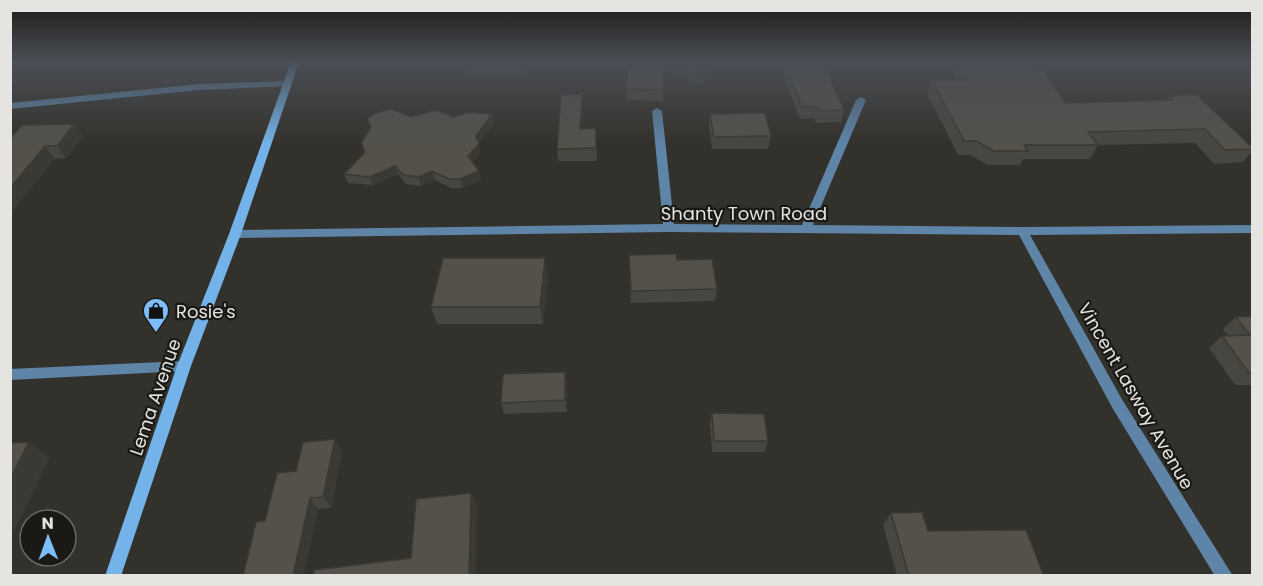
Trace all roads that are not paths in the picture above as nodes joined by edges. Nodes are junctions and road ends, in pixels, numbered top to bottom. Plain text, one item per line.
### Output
1 (177, 89) edge
2 (286, 89) edge
3 (861, 100) dead end
4 (10, 106) edge
5 (657, 111) dead end
6 (669, 228) junction
7 (806, 229) junction
8 (1252, 229) edge
9 (1022, 231) junction
10 (235, 234) junction
11 (184, 366) junction
12 (10, 375) edge
13 (113, 576) edge
14 (1225, 576) edge

1 - 4 street
2 - 10 main road, Lema Avenue
3 - 7 street
5 - 6 street
6 - 7 street, Shanty Town Road
6 - 10 street, Shanty Town Road
7 - 9 street, Shanty Town Road
8 - 9 street, Shanty Town Road
9 - 14 street, Vincent Lasway Avenue
10 - 11 main road, Lema Avenue
11 - 12 street
11 - 13 main road, Lema Avenue

